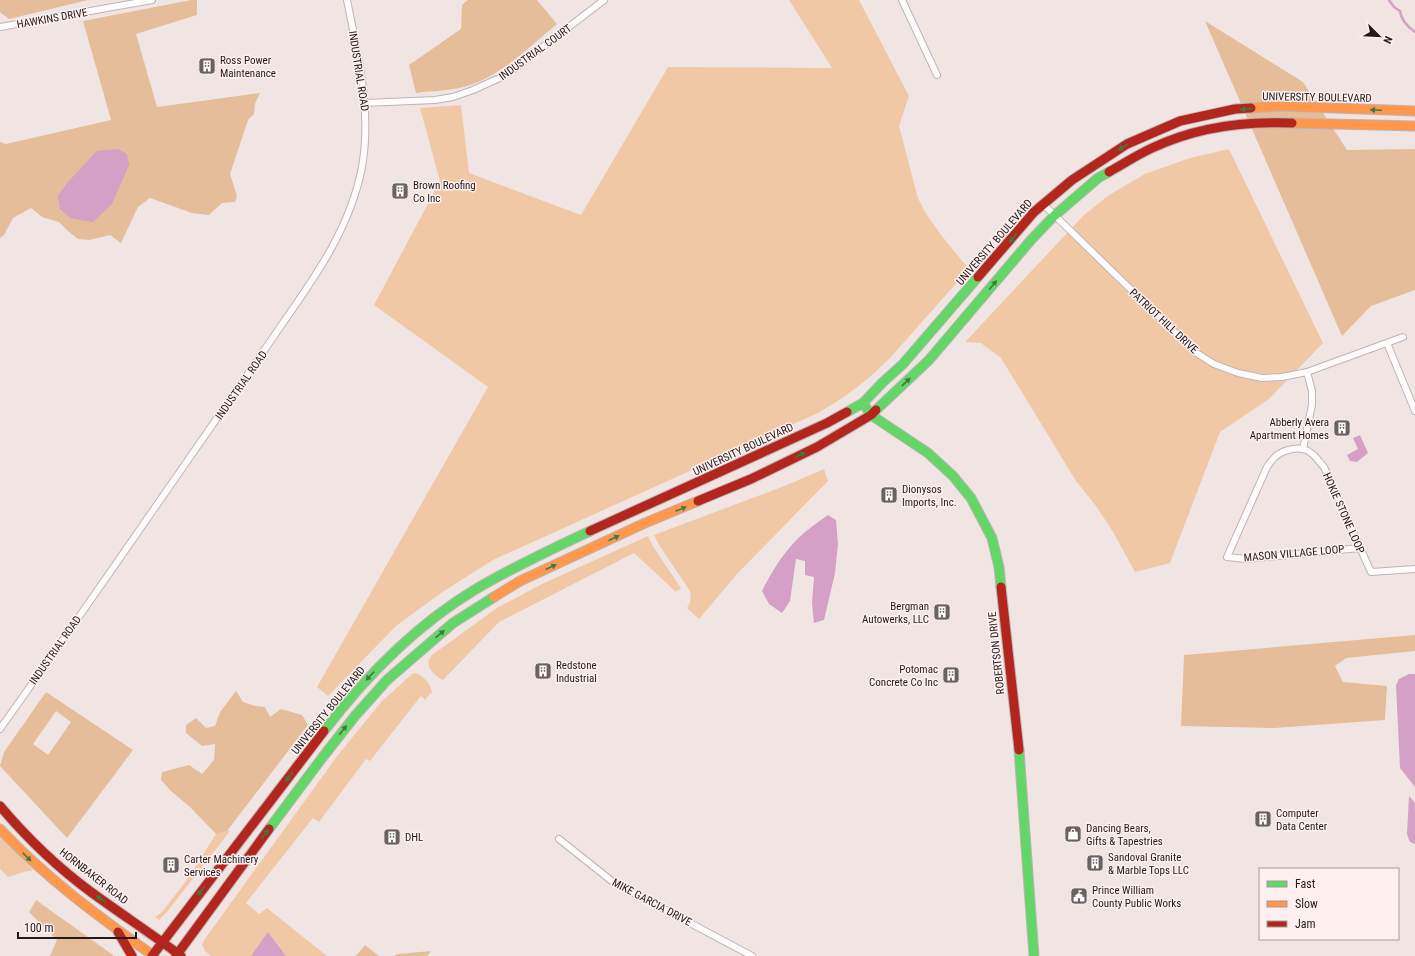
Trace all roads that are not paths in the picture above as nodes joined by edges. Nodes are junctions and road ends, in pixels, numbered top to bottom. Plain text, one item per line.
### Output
1 (152, 0) edge
2 (347, 0) edge
3 (604, 0) edge
4 (902, 0) edge
5 (0, 27) edge
6 (937, 75) dead end
7 (365, 103) junction
8 (1415, 111) edge
9 (1415, 126) edge
10 (1044, 204) junction
11 (1054, 216) junction
12 (1403, 338) dead end
13 (1387, 343) junction
14 (1307, 372) junction
15 (863, 403) junction
16 (1415, 411) edge
17 (871, 415) junction
18 (1303, 449) junction
19 (1360, 548) junction
20 (1415, 569) edge
21 (0, 729) edge
22 (0, 806) edge
23 (0, 829) edge
24 (559, 839) dead end
25 (113, 926) junction
26 (162, 943) junction
27 (741, 953) edge
28 (178, 955) edge
29 (132, 956) edge
30 (153, 956) edge
31 (752, 956) edge
32 (1034, 956) edge

1 - 5 street, HAWKINS DRIVE
2 - 7 street, INDUSTRIAL ROAD
3 - 7 street, INDUSTRIAL COURT
4 - 6 street
7 - 21 street, INDUSTRIAL ROAD
8 -> 10 main road, UNIVERSITY BOULEVARD
9 - 11 main road
10 - 11 street, PATRIOT HILL DRIVE
10 -> 15 main road, UNIVERSITY BOULEVARD
11 - 14 street, PATRIOT HILL DRIVE
17 -> 11 main road
12 - 13 street, PATRIOT HILL DRIVE
13 - 14 street, PATRIOT HILL DRIVE
13 - 16 street
14 - 18 street
15 - 17 main road, ROBERTSON DRIVE
15 -> 26 main road, UNIVERSITY BOULEVARD
28 -> 17 main road
17 - 32 main road, ROBERTSON DRIVE
18 - 19 street, HOKIE STONE LOOP
18 - 19 street, MASON VILLAGE LOOP
19 - 20 street, HOKIE STONE LOOP
26 -> 22 main road, HORNBAKER ROAD
23 -> 25 main road
24 - 27 street, MIKE GARCIA DRIVE
25 - 29 main road
25 - 30 main road
26 - 28 main road, HORNBAKER ROAD
26 - 30 main road, UNIVERSITY BOULEVARD
27 - 31 street, MIKE GARCIA DRIVE

